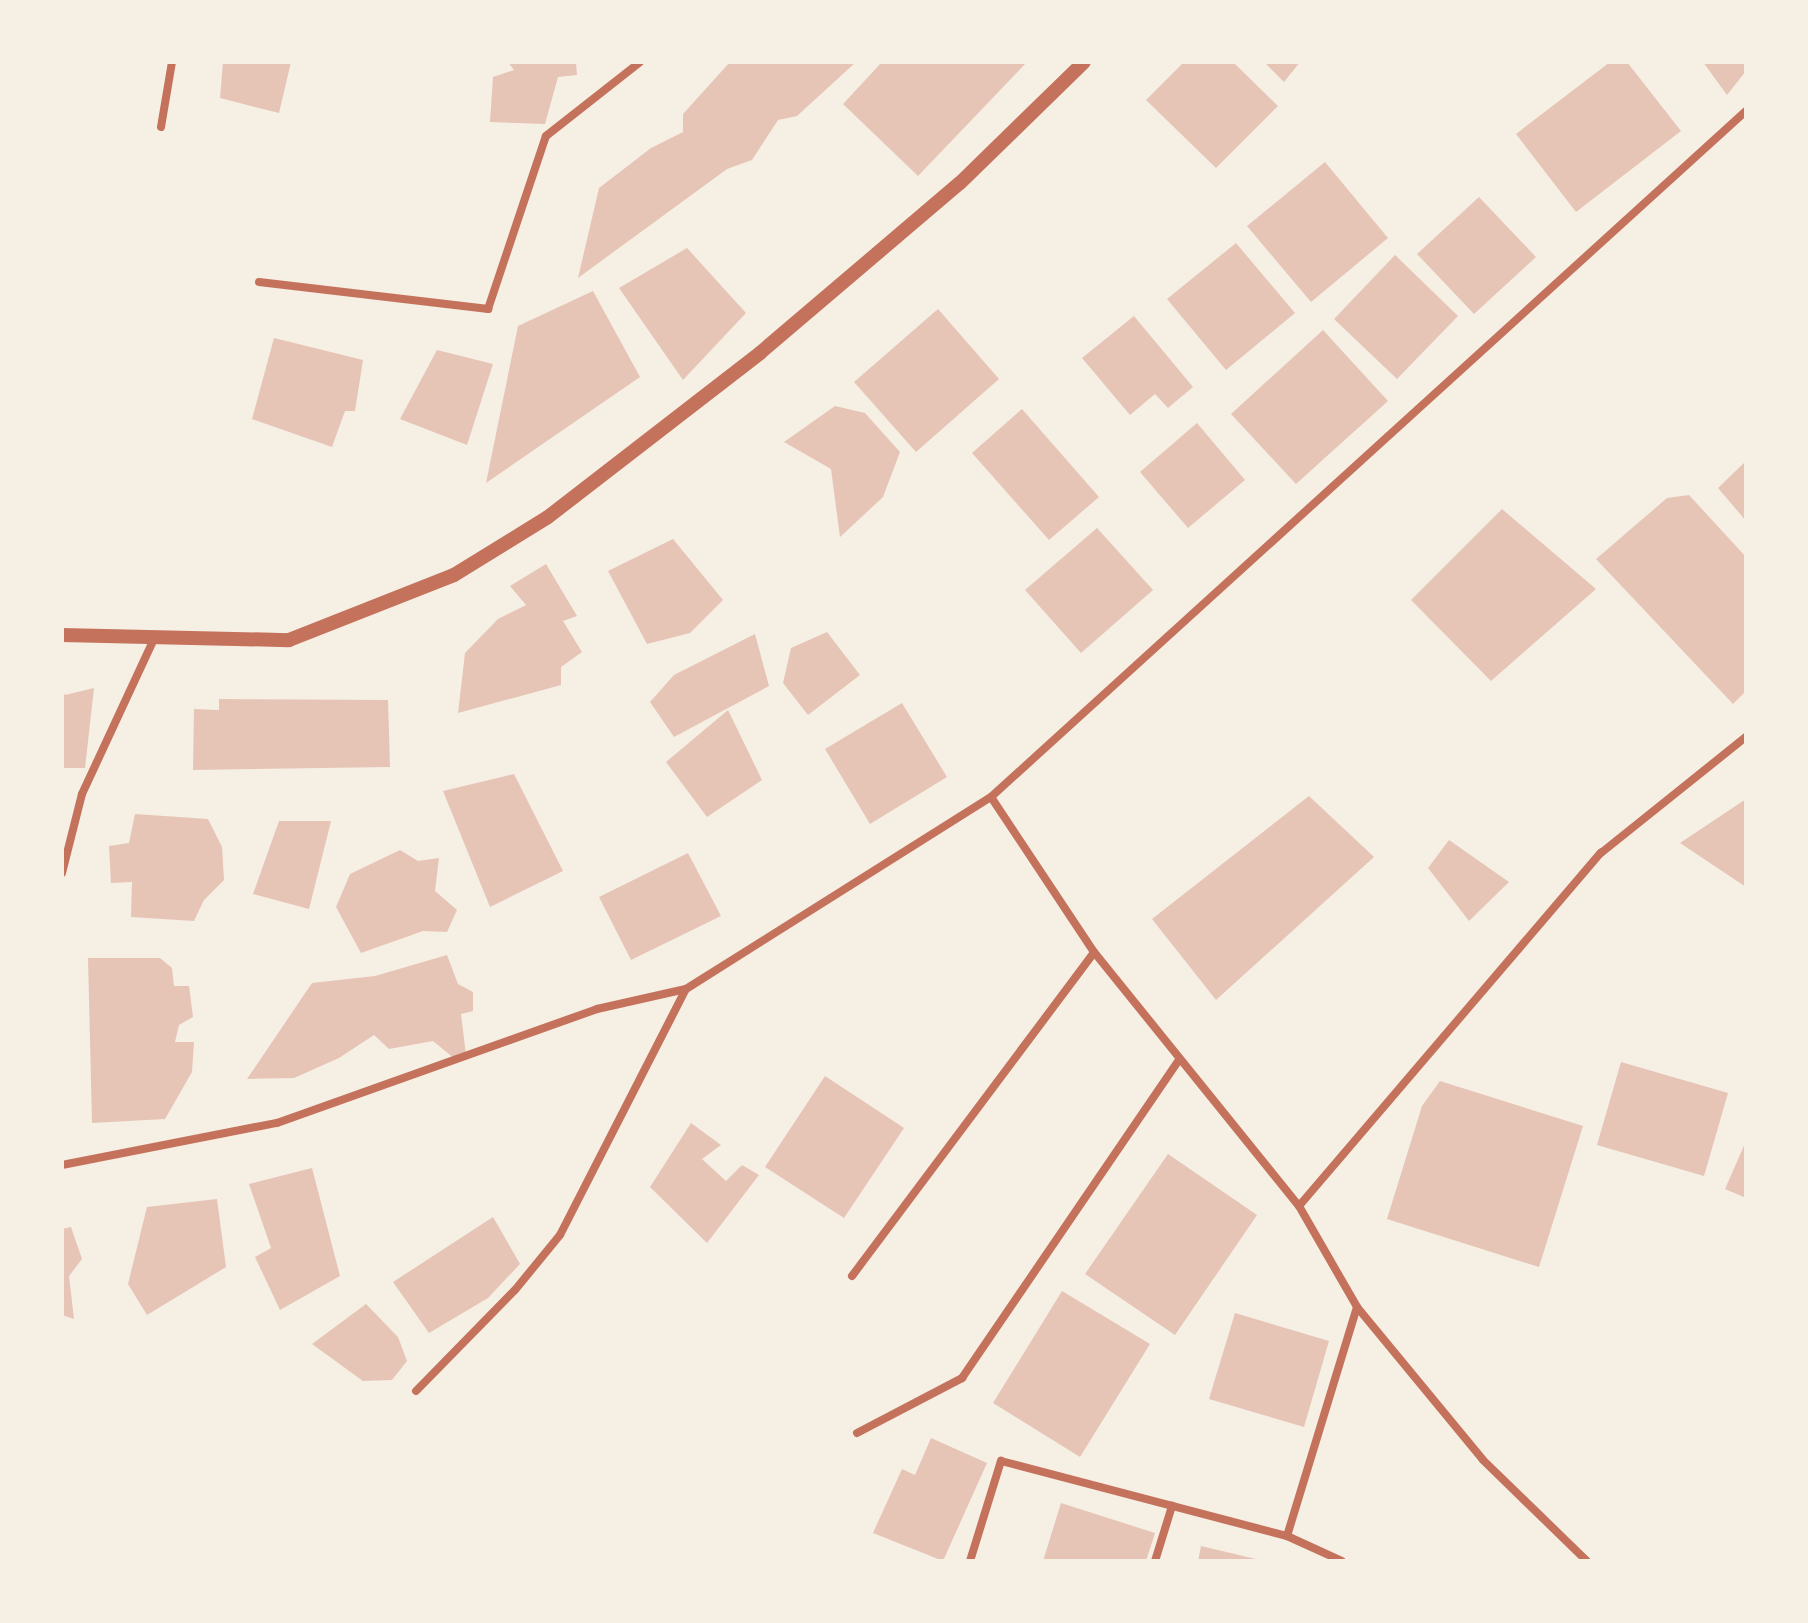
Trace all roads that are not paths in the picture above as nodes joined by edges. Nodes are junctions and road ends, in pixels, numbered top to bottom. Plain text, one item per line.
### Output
1 (172, 62) edge
2 (640, 62) edge
3 (1084, 62) edge
4 (1746, 111) edge
5 (161, 127) dead end
6 (259, 282) dead end
7 (62, 635) edge
8 (153, 641) junction
9 (1746, 737) edge
10 (991, 797) junction
11 (62, 873) edge
12 (1094, 952) junction
13 (686, 989) junction
14 (1178, 1061) junction
15 (62, 1165) edge
16 (1299, 1206) junction
17 (852, 1276) dead end
18 (1357, 1307) junction
19 (416, 1391) dead end
20 (857, 1433) dead end
21 (1172, 1506) junction
22 (1287, 1536) junction
23 (970, 1561) edge
24 (1155, 1561) edge
25 (1342, 1561) edge
26 (1587, 1561) edge

1 - 5 street
2 - 6 street
3 - 8 street
4 - 10 street
7 - 8 street
8 - 11 street
9 - 16 street
10 - 12 street
10 - 13 street
12 - 14 street
12 - 17 street
13 - 15 street
13 - 19 street
14 - 16 street
14 - 20 street
16 - 18 street
18 - 22 street
18 - 26 street
21 - 22 street
21 - 23 street
21 - 24 street
22 - 25 street

